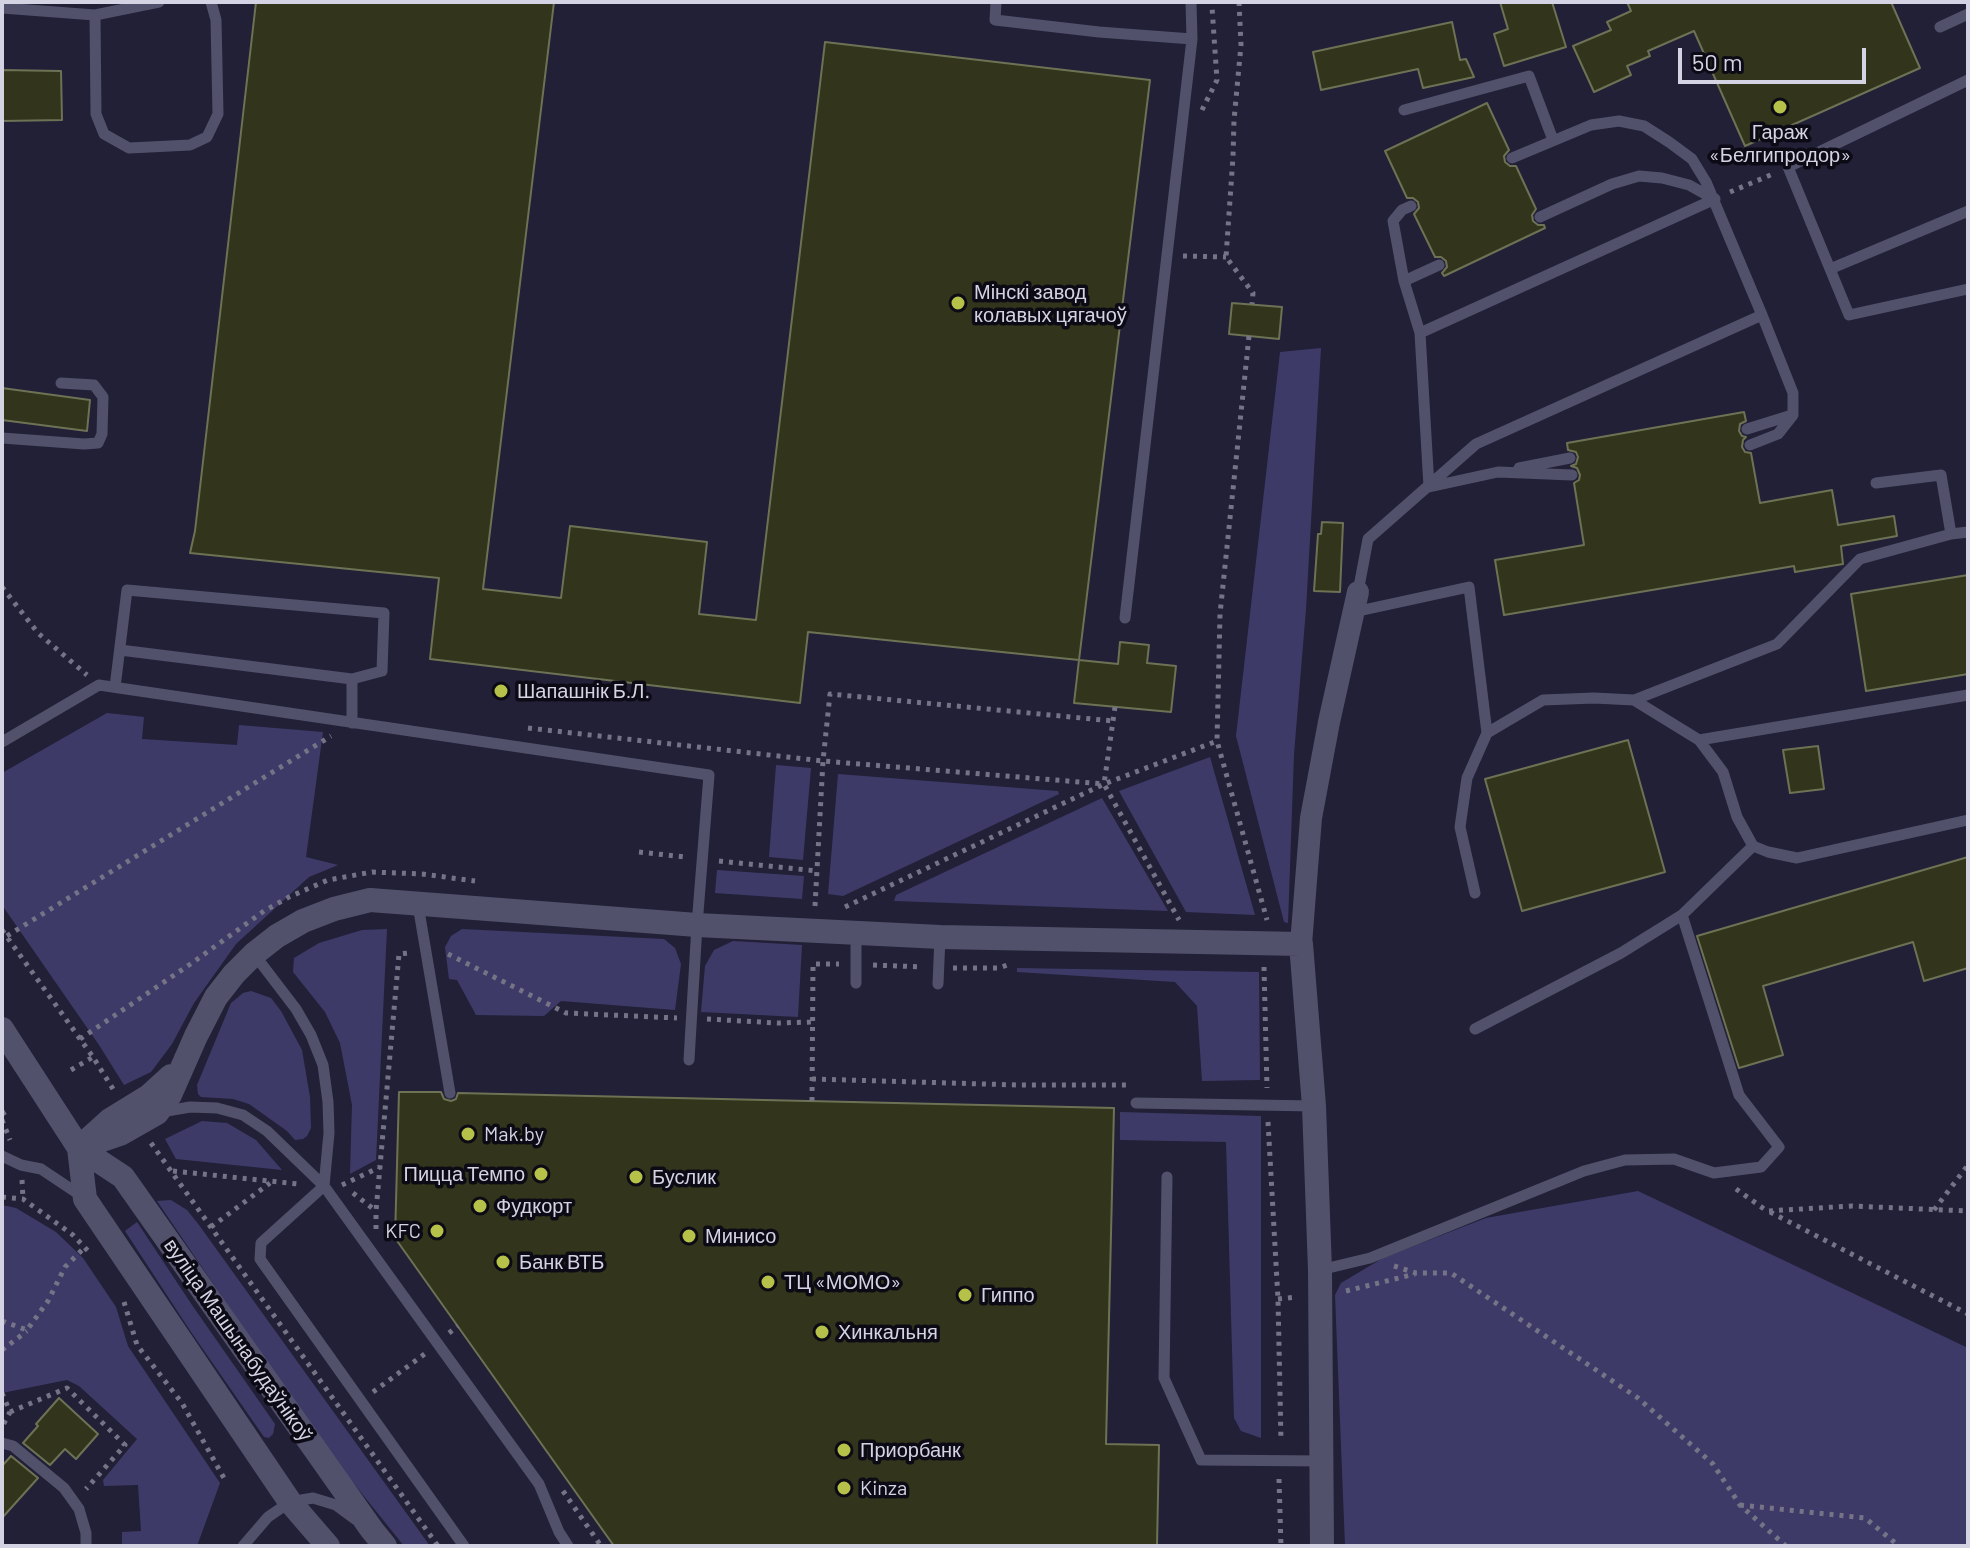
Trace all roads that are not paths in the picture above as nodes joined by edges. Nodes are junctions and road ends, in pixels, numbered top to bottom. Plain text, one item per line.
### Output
1 (159, 2) edge
2 (211, 2) edge
3 (996, 2) edge
4 (1191, 2) edge
5 (2, 8) edge
6 (1968, 14) edge
7 (95, 15) junction
8 (1940, 27) dead end
9 (1192, 39) junction
10 (1968, 80) edge
11 (1404, 110) dead end
12 (1553, 140) junction
13 (1512, 158) dead end
14 (1715, 199) junction
15 (1411, 206) dead end
16 (1968, 211) edge
17 (1540, 217) dead end
18 (1439, 265) dead end
19 (1830, 269) junction
20 (1404, 281) junction
21 (1968, 289) edge
22 (1762, 315) junction
23 (1420, 333) junction
24 (61, 383) dead end
25 (1793, 415) junction
26 (1747, 429) dead end
27 (2, 438) edge
28 (1750, 445) dead end
29 (1570, 458) dead end
30 (1498, 472) junction
31 (1572, 475) dead end
32 (1876, 483) dead end
33 (1429, 487) junction
34 (1968, 532) edge
35 (1951, 534) junction
36 (1356, 602) junction
37 (1125, 618) dead end
38 (120, 650) junction
39 (352, 679) junction
40 (115, 687) junction
41 (1968, 695) edge
42 (1634, 700) junction
43 (352, 723) junction
44 (1487, 733) junction
45 (1699, 740) junction
46 (2, 742) edge
47 (1968, 820) edge
48 (1753, 846) junction
49 (1475, 893) dead end
50 (418, 905) junction
51 (1682, 915) junction
52 (697, 925) junction
53 (856, 933) junction
54 (940, 937) junction
55 (1301, 944) junction
56 (254, 954) junction
57 (856, 983) dead end
58 (938, 984) dead end
59 (2, 1029) edge
60 (1475, 1029) dead end
61 (689, 1060) dead end
62 (184, 1063) junction
63 (450, 1093) dead end
64 (1136, 1103) dead end
65 (1314, 1106) junction
66 (157, 1113) junction
67 (79, 1148) junction
68 (2, 1156) edge
69 (1167, 1177) dead end
70 (324, 1186) junction
71 (85, 1199) junction
72 (1320, 1270) junction
73 (2, 1443) edge
74 (1322, 1461) junction
75 (290, 1502) junction
76 (378, 1538) edge
77 (86, 1546) edge
78 (243, 1546) edge
79 (328, 1546) edge
80 (464, 1546) edge
81 (568, 1546) edge
82 (1322, 1546) edge

1 - 7 lane
2 - 7 lane
3 - 9 lane
4 - 9 lane
5 - 7 lane
6 - 8 lane
9 - 37 lane
10 - 19 lane
11 - 12 lane
12 - 13 lane
12 - 14 lane
14 - 17 lane
14 - 22 lane
14 - 23 lane
15 - 20 lane
16 - 19 lane
18 - 20 lane
19 - 21 lane
20 - 23 lane
22 - 25 lane
22 - 33 lane
23 - 33 lane
24 - 27 lane
25 - 26 lane
25 - 28 lane
29 - 30 lane
30 - 31 lane
30 - 33 lane
32 - 35 lane
33 - 36 lane
34 - 35 lane
35 - 42 lane
36 - 44 lane
36 - 55 street
38 - 39 lane
38 - 39 lane
38 - 40 lane
39 - 43 lane
40 - 43 lane
40 - 46 lane
41 - 45 lane
42 - 44 lane
42 - 45 lane
43 - 52 lane
44 - 49 lane
45 - 48 lane
47 - 48 lane
48 - 51 lane
50 - 52 street
50 - 56 street
50 - 63 lane
51 - 60 lane
51 - 72 lane
52 - 53 street
52 - 61 lane
53 - 54 street
53 - 57 lane
54 - 55 street
54 - 58 lane
55 - 65 street
56 - 62 street
56 - 70 lane
59 - 67 street, вуліца Машынабудаўнікоў
62 - 66 street
62 - 67 street
64 - 65 lane
65 - 72 street
66 - 67 street
66 - 70 lane
67 - 71 street, вуліца Машынабудаўнікоў
67 - 76 street, вуліца Машынабудаўнікоў
68 - 71 lane
69 - 74 lane
70 - 80 lane
70 - 81 lane
71 - 75 street, вуліца Машынабудаўнікоў
72 - 74 street
73 - 77 lane
74 - 82 street
75 - 76 lane
75 - 78 lane
75 - 79 street, вуліца Машынабудаўнікоў

